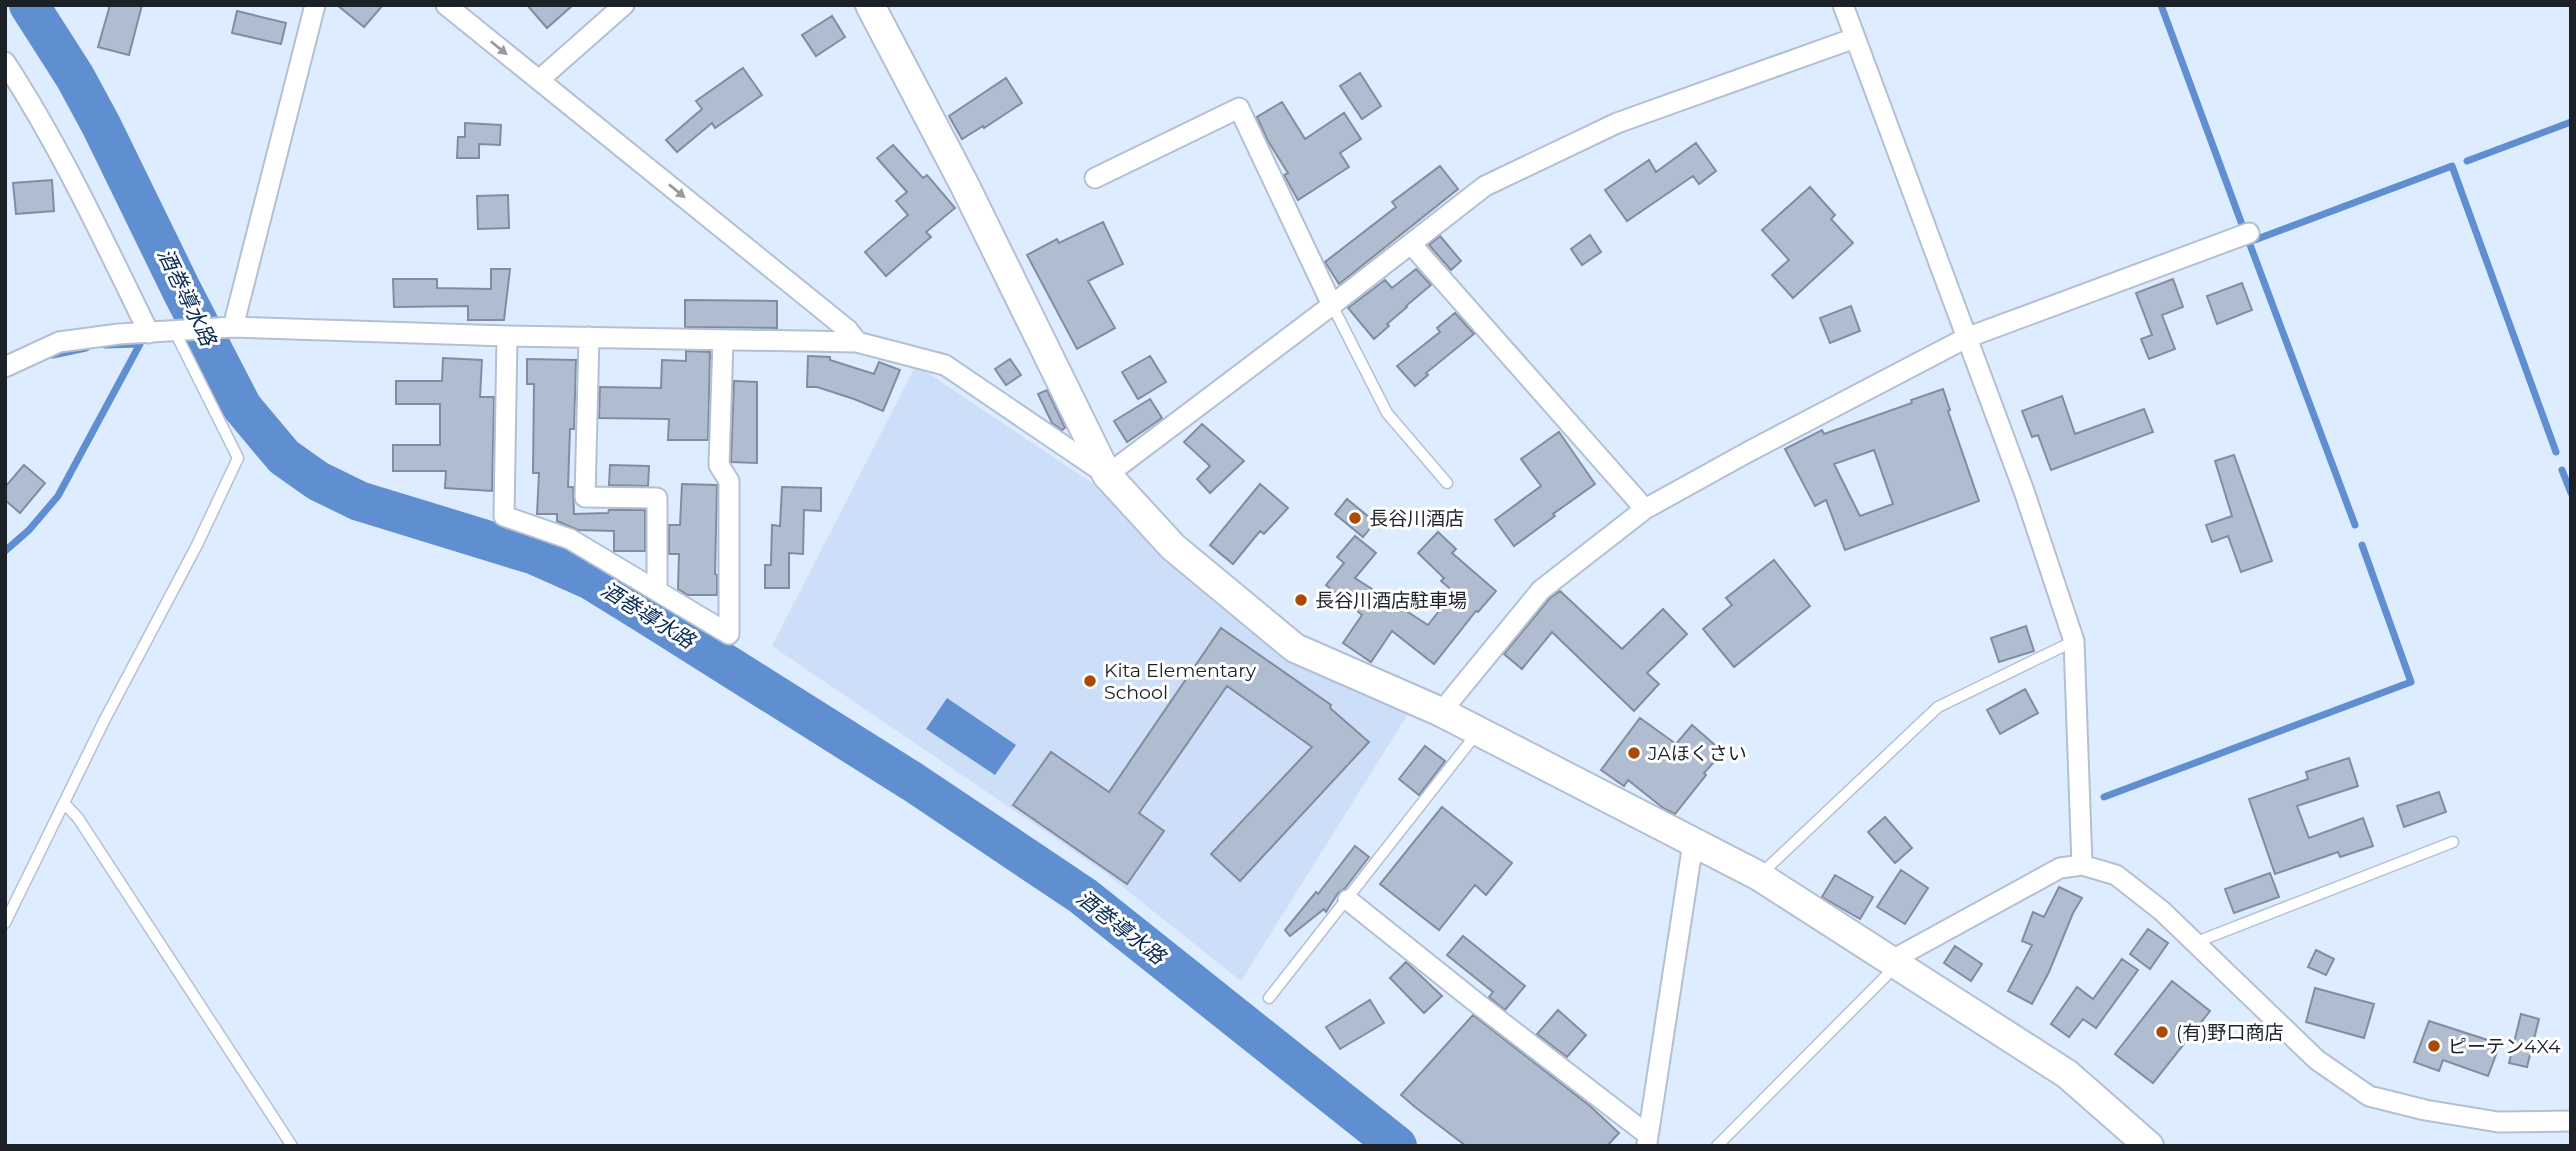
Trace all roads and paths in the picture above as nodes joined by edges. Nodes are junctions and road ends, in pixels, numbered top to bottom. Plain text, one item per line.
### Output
1 (315, 5) edge
2 (446, 5) edge
3 (624, 5) edge
4 (870, 5) edge
5 (1843, 5) edge
6 (1855, 38) junction
7 (5, 62) edge
8 (539, 80) junction
9 (1095, 178) dead end
10 (2249, 233) dead end
11 (1411, 244) junction
12 (1332, 305) junction
13 (228, 328) junction
14 (180, 331) junction
15 (149, 333) junction
16 (507, 336) junction
17 (589, 337) junction
18 (1966, 338) junction
19 (723, 341) junction
20 (857, 342) junction
21 (5, 367) edge
22 (1107, 475) junction
23 (1447, 483) dead end
24 (1645, 509) junction
25 (657, 591) junction
26 (2074, 641) junction
27 (1441, 712) junction
28 (1478, 733) junction
29 (64, 803) junction
30 (2453, 842) dead end
31 (1693, 843) junction
32 (2082, 865) junction
33 (1759, 876) junction
34 (1348, 900) junction
35 (5, 923) edge
36 (2193, 943) junction
37 (1892, 960) junction
38 (1269, 998) dead end
39 (2571, 1121) edge
40 (1647, 1140) edge
41 (292, 1146) edge
42 (1717, 1146) edge
43 (2149, 1146) edge

1 - 13 street
2 -> 8 street
3 - 8 street
4 - 22 street
5 - 6 street
6 - 11 street
6 - 18 street
7 - 15 street
8 -> 20 street
9 - 12 street
10 - 18 street
11 - 12 street
11 - 24 street
12 - 22 street
12 - 23 lane
13 - 14 street
13 - 16 street
14 - 15 street
14 - 29 lane
15 - 21 street
16 - 17 street
16 - 25 street
17 - 19 street
17 - 25 street
18 - 24 street
18 - 26 street
19 - 20 street
19 - 25 street
20 - 22 street
22 - 27 street
24 - 27 street
26 - 32 street
26 - 33 lane
27 - 28 street
28 - 31 street
28 - 34 lane
29 - 35 lane
29 - 41 lane
30 - 36 lane
31 - 33 street
31 - 40 street
32 - 36 street
32 - 37 street
33 - 37 street
34 - 38 lane
34 - 40 street
36 - 39 street
37 - 42 lane
37 - 43 street

